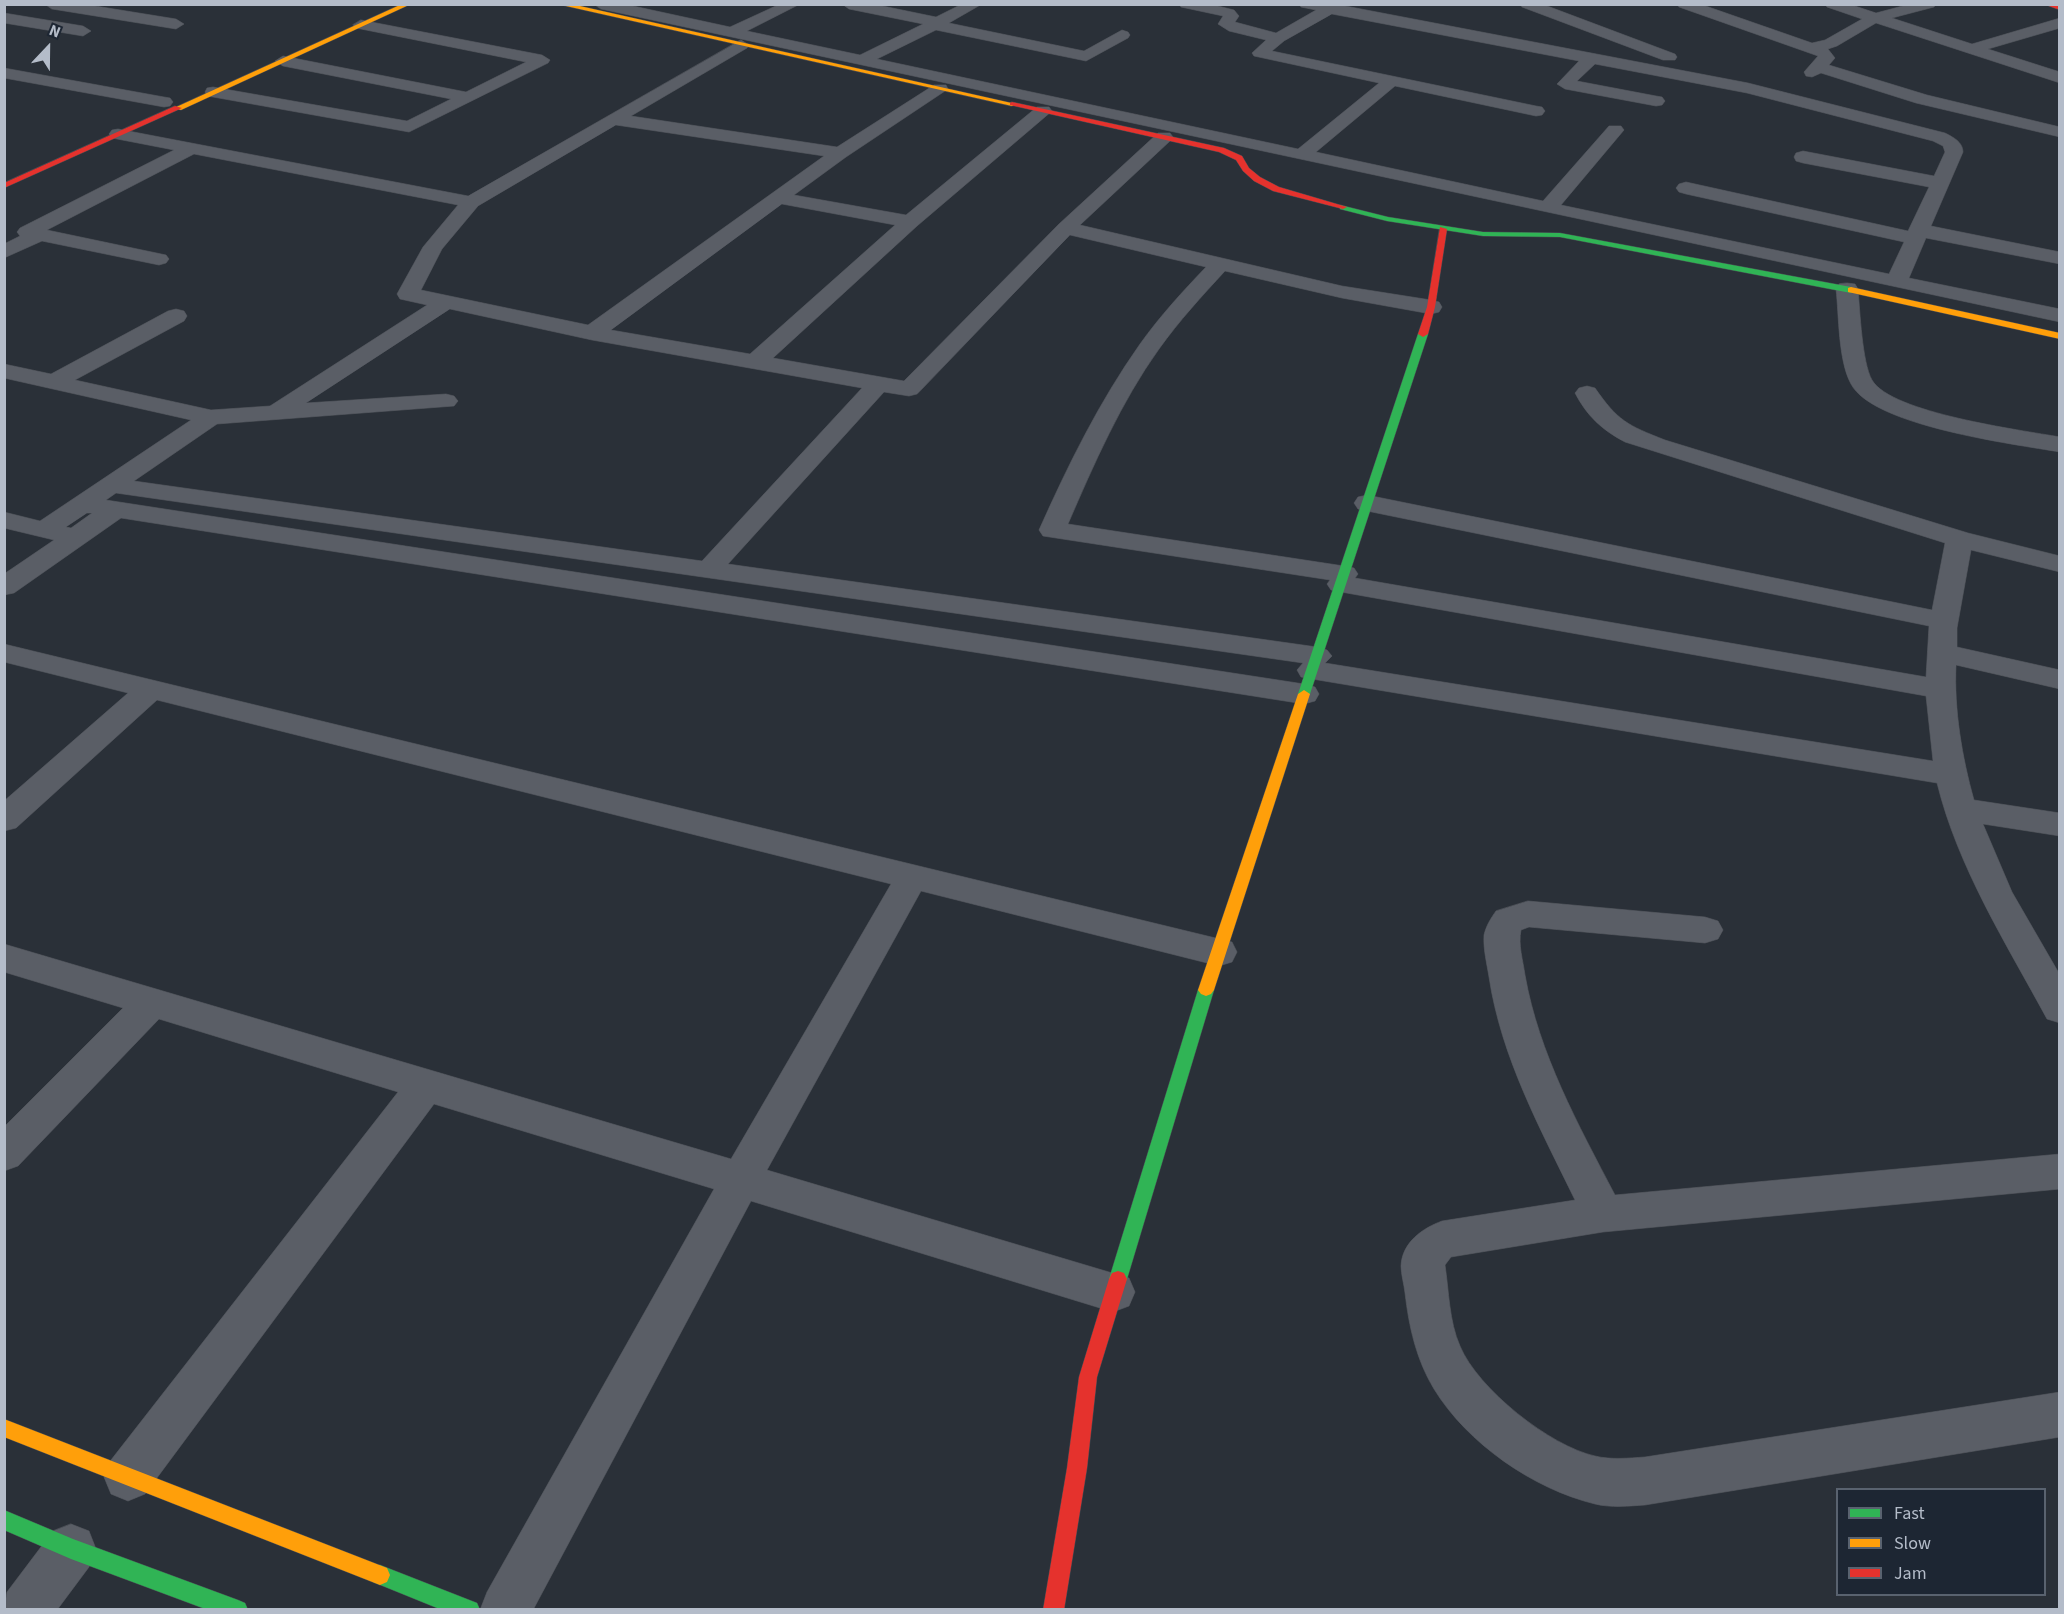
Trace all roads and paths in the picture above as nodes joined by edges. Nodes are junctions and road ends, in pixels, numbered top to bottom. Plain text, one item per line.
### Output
1 (22, 4) edge
2 (52, 4) edge
3 (140, 4) edge
4 (384, 4) edge
5 (408, 4) edge
6 (560, 4) edge
7 (601, 4) edge
8 (666, 4) edge
9 (793, 4) edge
10 (849, 4) edge
11 (975, 4) edge
12 (1186, 4) edge
13 (1306, 4) edge
14 (1527, 4) edge
15 (1684, 4) edge
16 (1832, 4) edge
17 (1929, 4) edge
18 (2048, 4) edge
19 (1331, 8) junction
20 (2060, 8) edge
21 (4, 10) edge
22 (114, 14) junction
23 (642, 14) junction
24 (4, 18) edge
25 (1872, 19) junction
26 (2060, 23) edge
27 (176, 24) dead end
28 (938, 24) junction
29 (361, 25) junction
30 (96, 33) dead end
31 (1122, 35) dead end
32 (736, 38) junction
33 (1278, 38) junction
34 (1813, 48) junction
35 (1972, 49) junction
36 (1591, 58) junction
37 (862, 60) junction
38 (283, 61) junction
39 (1817, 66) junction
40 (4, 73) edge
41 (2060, 78) edge
42 (1390, 82) junction
43 (1748, 88) junction
44 (940, 89) junction
45 (213, 92) junction
46 (467, 97) junction
47 (1785, 98) junction
48 (164, 102) junction
49 (1656, 102) dead end
50 (1042, 111) junction
51 (1536, 111) dead end
52 (612, 119) junction
53 (1615, 130) dead end
54 (2060, 132) edge
55 (118, 134) junction
56 (1164, 137) junction
57 (1259, 145) junction
58 (192, 148) junction
59 (840, 153) junction
60 (1304, 154) junction
61 (1803, 157) dead end
62 (1239, 158) junction
63 (4, 172) edge
64 (1940, 183) junction
65 (4, 186) edge
66 (1686, 188) dead end
67 (777, 198) junction
68 (471, 202) junction
69 (1548, 208) junction
70 (1576, 214) junction
71 (910, 222) junction
72 (1066, 228) junction
73 (1443, 229) junction
74 (40, 234) junction
75 (1916, 234) junction
76 (1560, 235) junction
77 (4, 252) edge
78 (2060, 258) edge
79 (159, 259) dead end
80 (1219, 266) junction
81 (1897, 280) junction
82 (1846, 289) junction
83 (446, 302) junction
84 (1431, 307) junction
85 (176, 316) dead end
86 (2060, 316) edge
87 (592, 333) junction
88 (2060, 336) edge
89 (757, 360) junction
90 (4, 371) edge
91 (54, 382) junction
92 (879, 383) junction
93 (1587, 393) dead end
94 (446, 401) dead end
95 (278, 411) junction
96 (211, 417) junction
97 (2060, 445) edge
98 (113, 497) junction
99 (1368, 503) junction
100 (4, 520) edge
101 (44, 530) junction
102 (76, 538) junction
103 (1959, 538) junction
104 (2060, 564) edge
105 (708, 570) junction
106 (1342, 579) junction
107 (4, 587) edge
108 (1946, 621) junction
109 (4, 653) edge
110 (1942, 653) junction
111 (1311, 673) junction
112 (2060, 680) edge
113 (151, 689) junction
114 (1940, 689) junction
115 (1951, 775) junction
116 (1960, 809) junction
117 (4, 820) edge
118 (2060, 825) edge
119 (912, 877) junction
120 (1705, 930) dead end
121 (1219, 952) junction
122 (4, 958) edge
123 (152, 1003) junction
124 (2060, 1009) edge
125 (426, 1085) junction
126 (4, 1154) edge
127 (2060, 1171) edge
128 (741, 1179) junction
129 (1603, 1214) junction
130 (1113, 1292) junction
131 (2060, 1414) edge
132 (4, 1428) edge
133 (128, 1477) junction
134 (4, 1520) edge
135 (71, 1549) junction
136 (25, 1610) edge
137 (238, 1610) edge
138 (470, 1610) edge
139 (505, 1610) edge
140 (1053, 1610) edge

1 - 21 street
2 - 22 street
3 - 22 street
4 - 48 street
5 - 29 street
6 - 32 street
7 - 23 street
8 - 23 street
9 - 32 street
10 - 28 street
11 - 28 street
12 - 33 street
13 - 19 street
14 - 43 street
15 - 34 street
16 - 25 street
17 - 25 street
18 - 20 street
19 - 33 street
19 - 36 street
22 - 27 street
23 - 32 street
24 - 30 street
25 - 34 street
25 - 35 street
26 - 35 street
28 - 31 street
28 - 37 street
29 - 38 street
29 - 46 street
32 - 37 street
32 - 44 street
32 - 52 street
33 - 42 street
34 - 39 street
35 - 41 street
36 - 43 street
36 - 49 street
37 - 57 street
38 - 45 street
38 - 46 street
39 - 47 street
39 - 54 street
40 - 48 street
42 - 51 street
42 - 60 street
43 - 47 street
44 - 50 street
44 - 59 street
45 - 46 street
45 - 55 street
47 - 64 street
48 - 63 street
50 - 56 street
50 - 71 street
52 - 59 street
52 - 68 street
53 - 69 street
55 - 58 street
55 - 65 street
56 - 62 street
56 - 72 street
57 - 60 street
57 - 62 street
58 - 68 street
58 - 74 street
59 - 67 street
60 - 69 street
61 - 64 street
62 - 73 street
64 - 75 street
66 - 75 street
67 - 71 street
67 - 87 street
68 - 83 street
69 - 70 street
70 - 76 street
70 - 81 street
71 - 89 street
72 - 80 street
72 - 92 street
73 - 76 street
73 - 84 street
74 - 77 street
74 - 79 street
75 - 78 street
75 - 81 street
76 - 82 street
80 - 84 street
80 - 106 street
81 - 86 street
82 - 88 street
82 - 97 street
83 - 87 street
83 - 95 street
84 - 99 street
85 - 91 street
87 - 89 street
89 - 92 street
90 - 91 street
91 - 96 street
92 - 105 street
93 - 103 street
94 - 95 street
95 - 96 street
96 - 98 street
98 - 101 street
98 - 102 street
98 - 105 street
98 - 111 street
99 - 106 street
99 - 108 street
100 - 101 street
101 - 102 street
102 - 107 street
103 - 104 street
103 - 108 street
105 - 111 street
106 - 111 street
106 - 114 street
108 - 110 street
109 - 113 street
110 - 112 street
110 - 114 street
111 - 115 street
111 - 121 street
113 - 117 street
113 - 119 street
114 - 115 street
115 - 116 street
116 - 118 street
116 - 124 street
119 - 121 street
119 - 128 street
120 - 129 street
121 - 130 street
122 - 123 street
123 - 125 street
123 - 126 street
125 - 128 street
125 - 133 street
127 - 129 street
128 - 130 street
128 - 139 street
129 - 131 street
130 - 140 street
132 - 133 street
133 - 138 street
134 - 135 street
135 - 136 street
135 - 137 street

